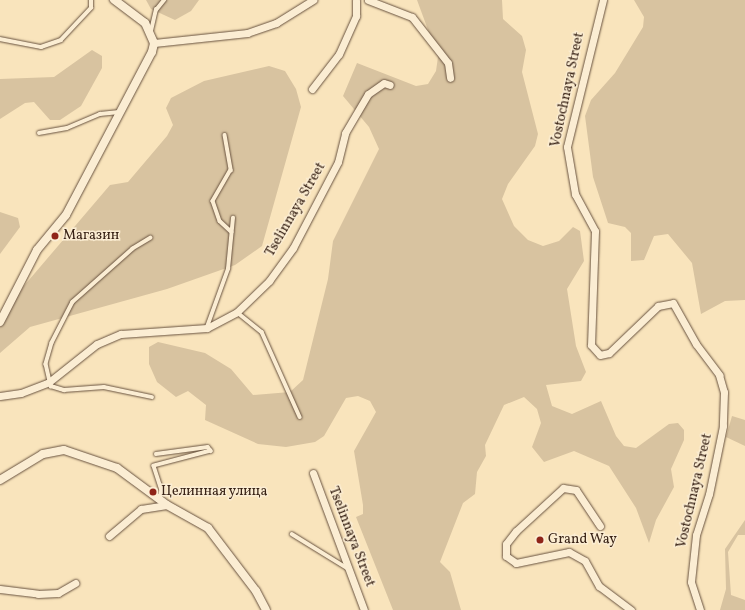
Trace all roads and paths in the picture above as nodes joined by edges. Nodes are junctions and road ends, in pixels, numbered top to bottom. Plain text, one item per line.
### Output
1 (91, 0) edge
2 (114, 0) edge
3 (164, 0) edge
4 (312, 0) edge
5 (356, 0) edge
6 (368, 0) edge
7 (603, 0) edge
8 (151, 32) junction
9 (0, 39) edge
10 (154, 43) junction
11 (450, 78) dead end
12 (390, 85) dead end
13 (312, 89) dead end
14 (120, 112) junction
15 (39, 134) dead end
16 (225, 135) dead end
17 (233, 218) dead end
18 (232, 232) junction
19 (151, 238) dead end
20 (237, 312) junction
21 (0, 322) edge
22 (207, 328) junction
23 (49, 382) junction
24 (0, 396) edge
25 (152, 397) dead end
26 (300, 418) dead end
27 (156, 454) dead end
28 (313, 473) dead end
29 (0, 480) edge
30 (160, 499) junction
31 (167, 505) junction
32 (600, 526) dead end
33 (292, 534) dead end
34 (109, 536) dead end
35 (349, 569) junction
36 (75, 583) dead end
37 (0, 589) edge
38 (266, 610) edge
39 (364, 610) edge
40 (631, 610) edge
41 (700, 610) edge

1 - 9 lane
2 - 8 street
3 - 8 lane
4 - 10 street
5 - 13 street
6 - 11 street
7 - 41 street, Vostochnaya Street
8 - 10 street
10 - 14 street
12 - 20 street, Tselinnaya Street
14 - 15 lane
14 - 21 street
16 - 18 lane
17 - 18 lane
18 - 22 lane
19 - 23 lane
20 - 22 street, Tselinnaya Street
20 - 26 lane
22 - 23 street, Tselinnaya Street
23 - 24 street, Tselinnaya Street
23 - 25 lane
27 - 30 lane
28 - 35 street, Tselinnaya Street
29 - 30 street
30 - 31 street
31 - 34 street
31 - 38 street
32 - 40 street
33 - 35 lane
35 - 39 street, Tselinnaya Street
36 - 37 street

